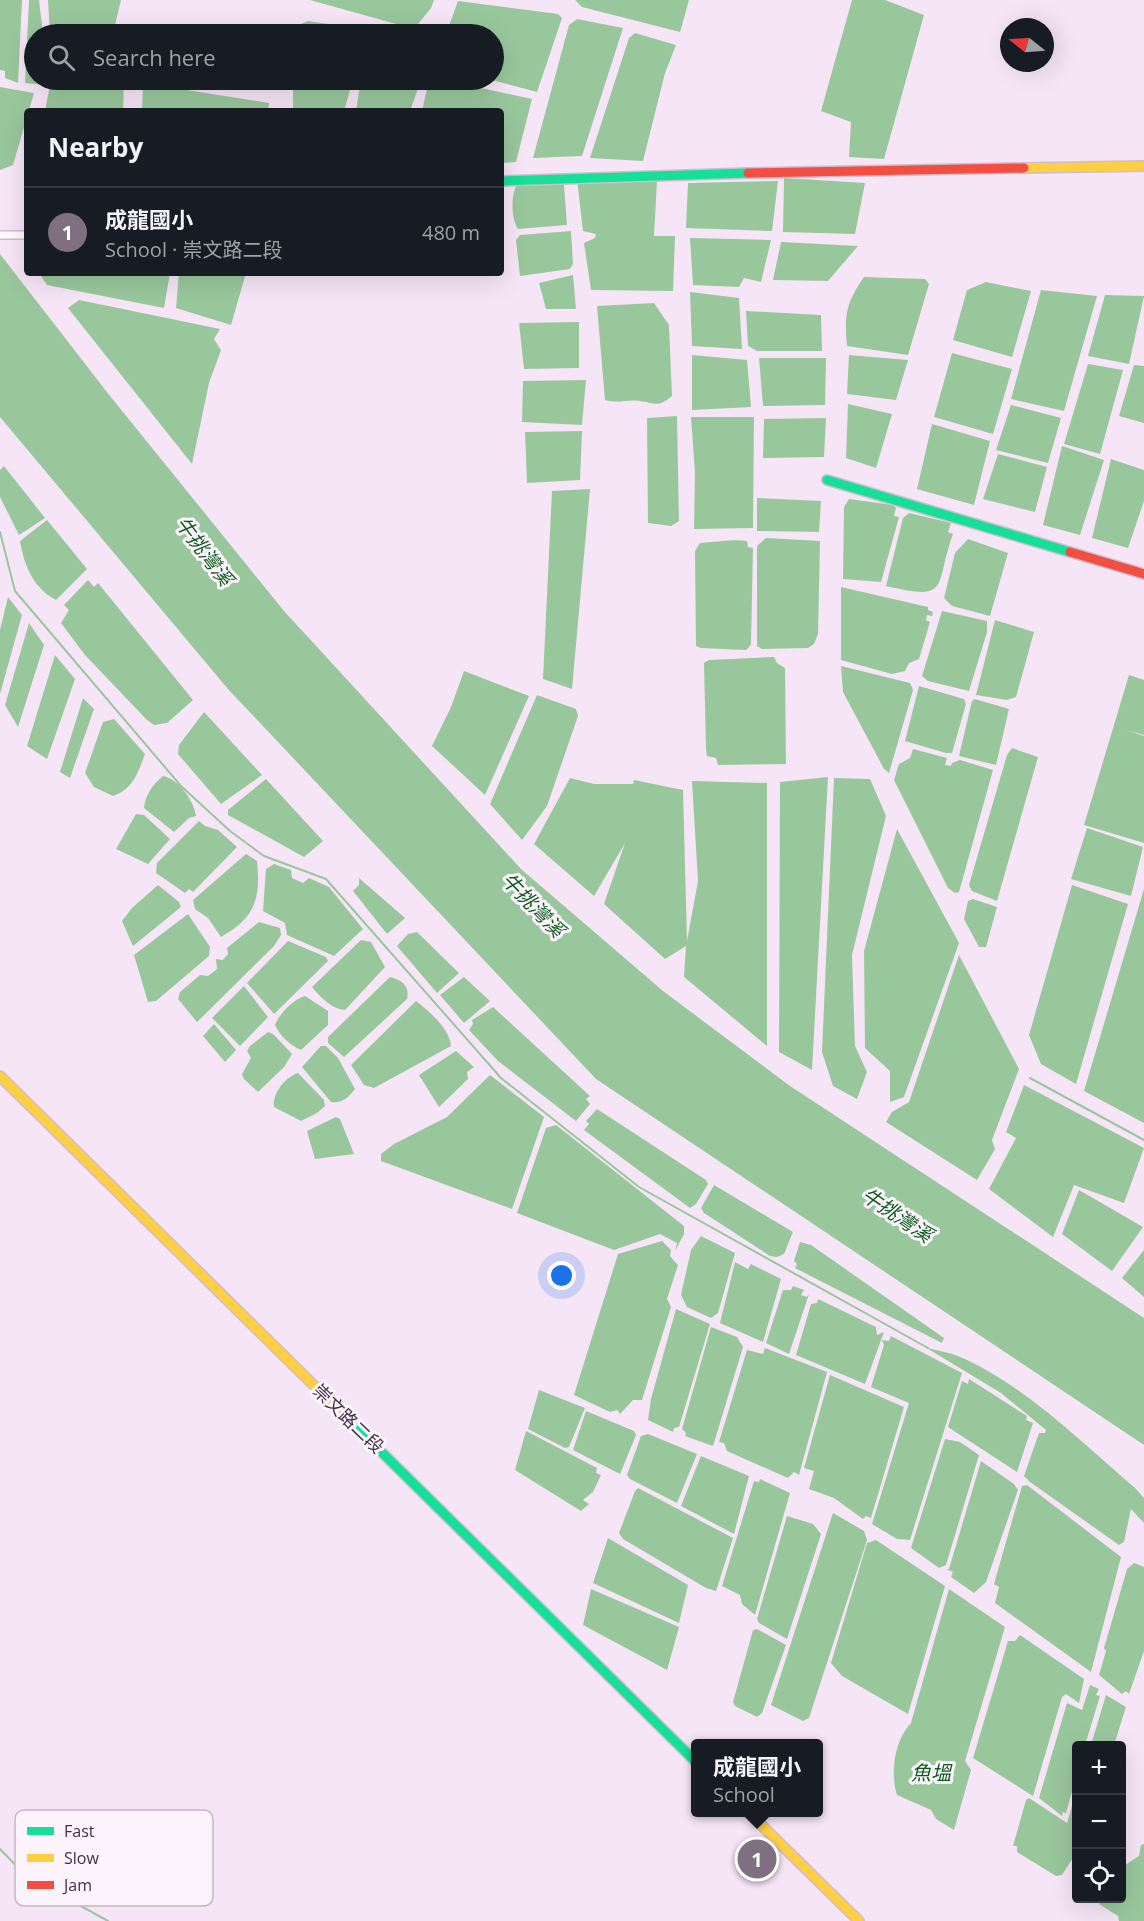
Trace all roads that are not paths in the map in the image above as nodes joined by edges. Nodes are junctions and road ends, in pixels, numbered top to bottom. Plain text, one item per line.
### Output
1 (1144, 166) edge
2 (504, 182) edge
3 (0, 235) edge
4 (24, 235) edge
5 (826, 480) dead end
6 (1144, 574) edge
7 (0, 1076) edge
8 (691, 1757) edge
9 (753, 1817) edge
10 (859, 1921) edge

1 - 2 street
3 - 4 street
5 - 6 street
7 - 8 street, 崇文路二段
9 - 10 street

